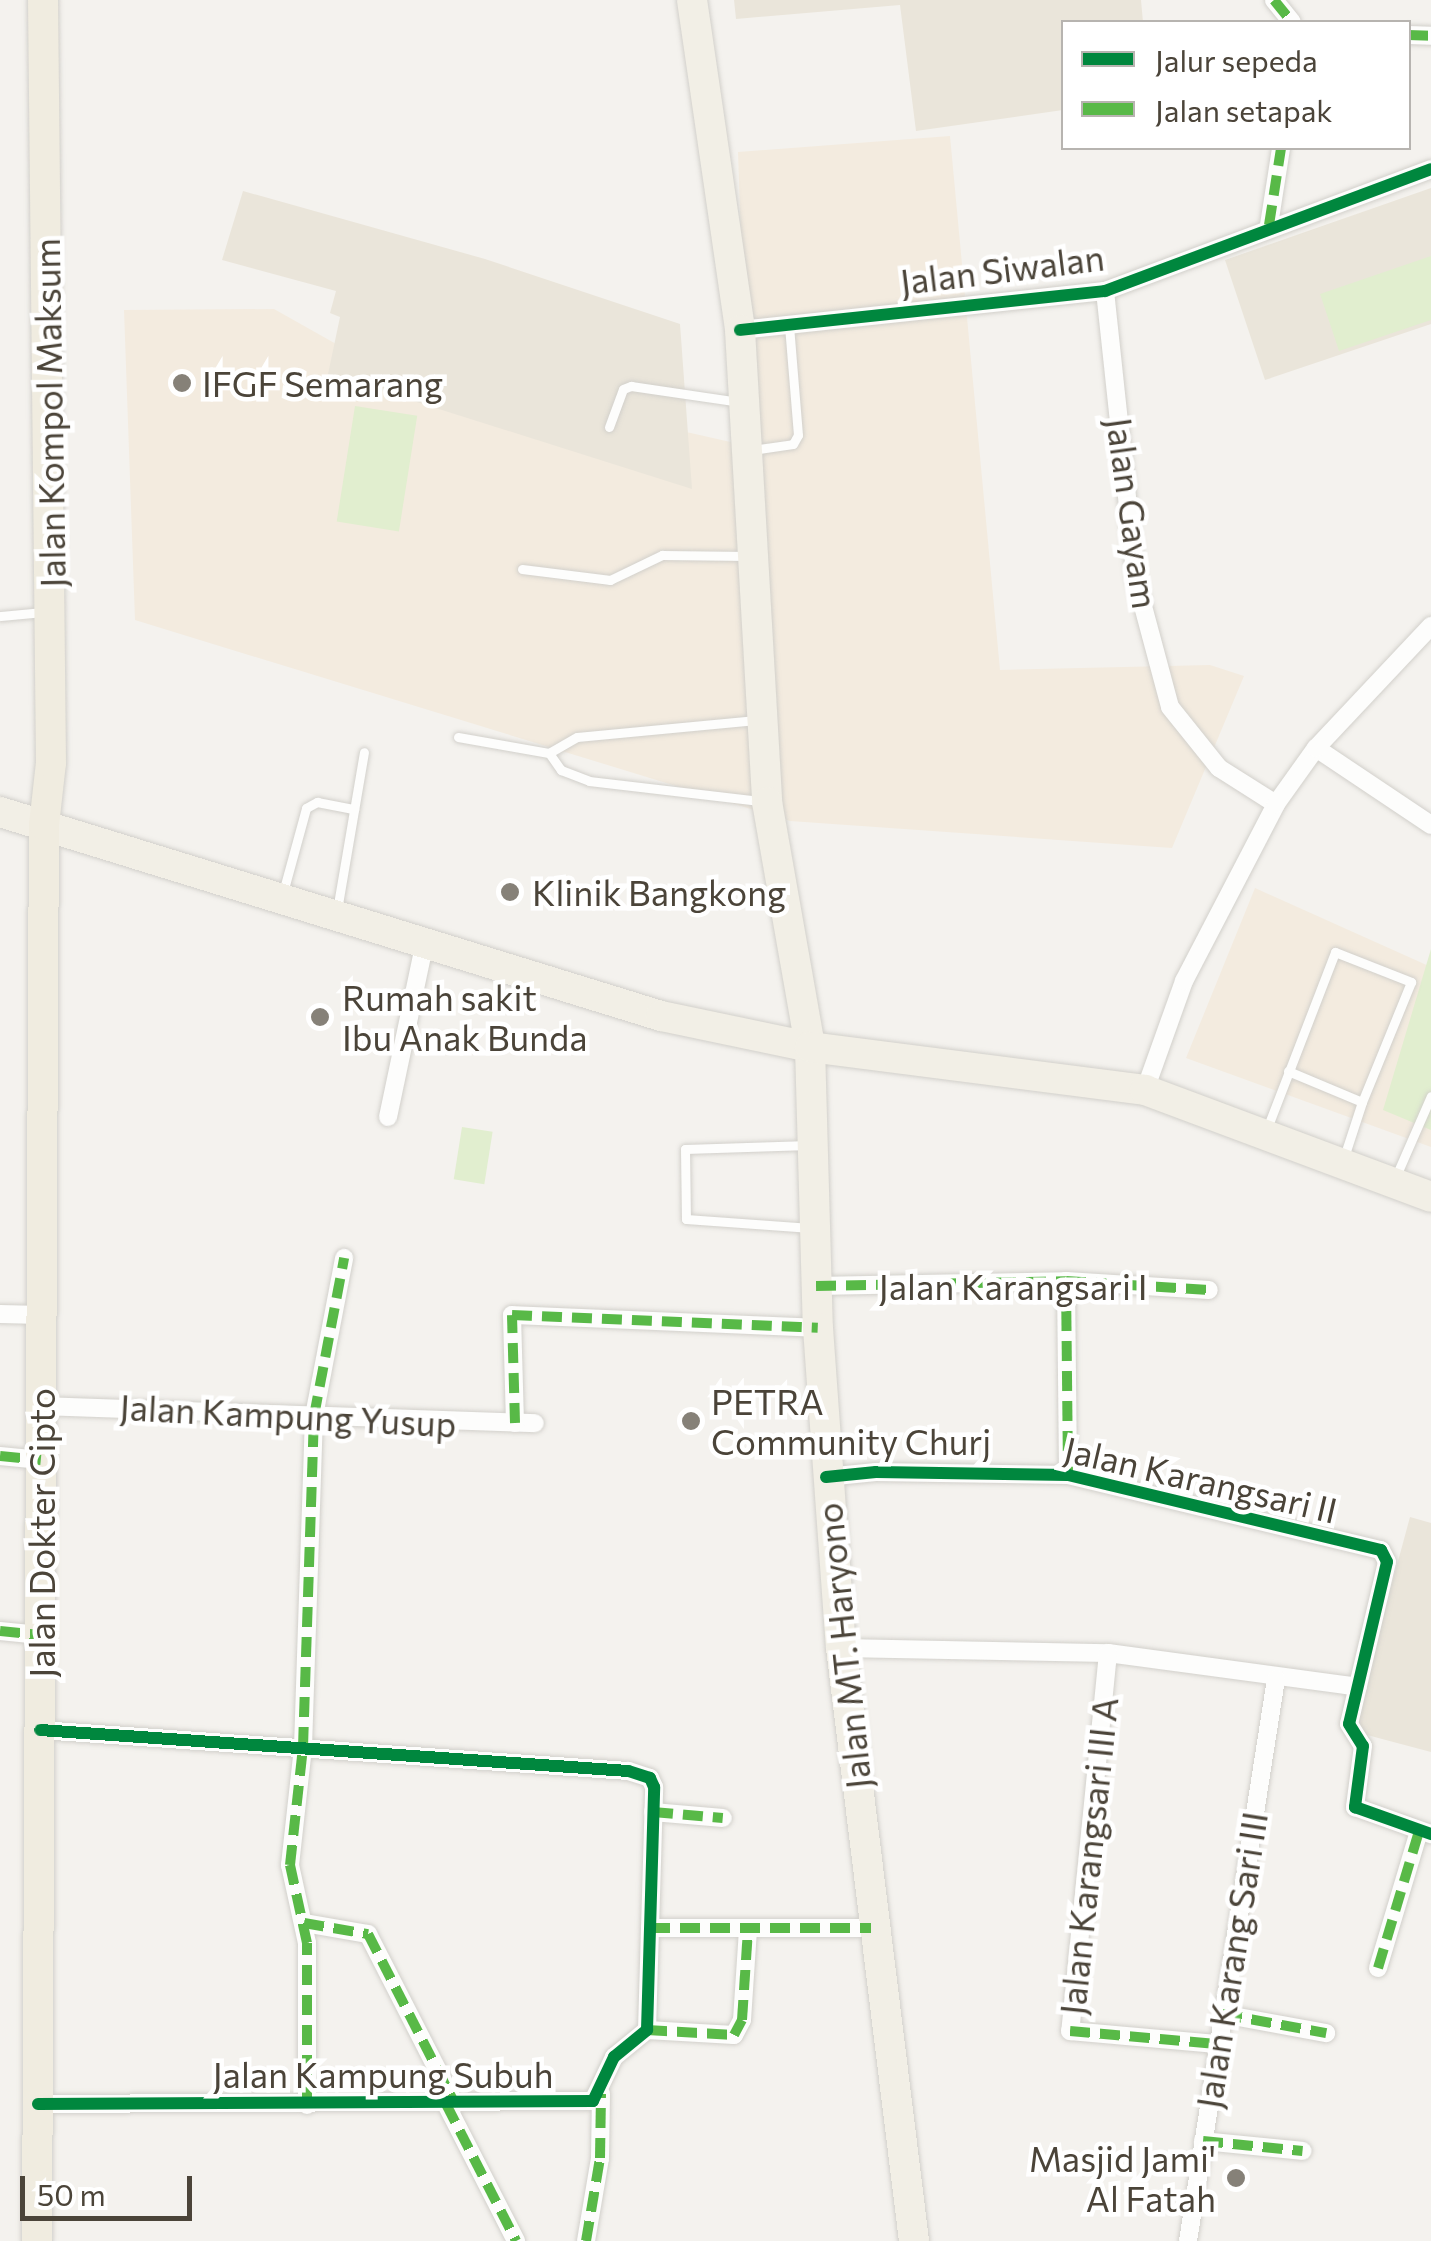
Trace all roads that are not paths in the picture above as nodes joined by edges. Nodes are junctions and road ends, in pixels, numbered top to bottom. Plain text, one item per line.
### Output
1 (44, 0) edge
2 (692, 0) edge
3 (1274, 0) edge
4 (1290, 20) edge
5 (1281, 150) edge
6 (1431, 169) edge
7 (1269, 226) junction
8 (1106, 291) junction
9 (789, 325) junction
10 (740, 330) junction
11 (742, 402) junction
12 (609, 428) dead end
13 (744, 451) junction
14 (751, 556) junction
15 (522, 569) dead end
16 (51, 612) junction
17 (0, 616) edge
18 (1431, 626) edge
19 (760, 719) junction
20 (458, 737) dead end
21 (1316, 748) junction
22 (364, 752) dead end
23 (549, 754) junction
24 (767, 802) junction
25 (1276, 804) junction
26 (354, 809) junction
27 (0, 812) edge
28 (44, 825) junction
29 (1431, 825) edge
30 (282, 900) junction
31 (336, 918) junction
32 (424, 946) junction
33 (810, 1047) junction
34 (1288, 1071) junction
35 (1141, 1089) junction
36 (1431, 1096) edge
37 (1362, 1102) junction
38 (388, 1117) dead end
39 (1265, 1133) junction
40 (812, 1145) junction
41 (1342, 1162) junction
42 (1394, 1183) junction
43 (1431, 1197) edge
44 (814, 1228) junction
45 (344, 1258) dead end
46 (1066, 1281) junction
47 (816, 1286) junction
48 (1209, 1290) dead end
49 (0, 1314) edge
50 (42, 1315) junction
51 (818, 1328) junction
52 (42, 1406) junction
53 (314, 1416) junction
54 (0, 1456) edge
55 (41, 1460) junction
56 (1068, 1475) junction
57 (826, 1478) junction
58 (0, 1631) edge
59 (40, 1635) junction
60 (841, 1648) junction
61 (1108, 1653) junction
62 (1276, 1679) junction
63 (1358, 1687) junction
64 (40, 1730) junction
65 (303, 1747) junction
66 (654, 1812) junction
67 (723, 1818) dead end
68 (1425, 1833) edge
69 (304, 1924) junction
70 (650, 1928) junction
71 (871, 1928) junction
72 (748, 1930) junction
73 (1378, 1968) dead end
74 (1222, 2014) junction
75 (647, 2030) junction
76 (1326, 2033) dead end
77 (1216, 2044) junction
78 (601, 2094) junction
79 (38, 2104) junction
80 (307, 2104) junction
81 (450, 2104) junction
82 (1203, 2141) junction
83 (1303, 2151) dead end
84 (38, 2241) edge
85 (516, 2241) edge
86 (586, 2241) edge
87 (914, 2241) edge
88 (1188, 2241) edge

1 - 16 highway, Jalan Kompol Maksum
2 - 10 main road, Jalan MT. Haryono
3 - 4 street
5 - 7 street
6 - 7 street, Jalan Siwalan
7 - 8 street, Jalan Siwalan
8 - 9 street, Jalan Siwalan
8 - 25 street, Jalan Gayam
9 - 10 street, Jalan Siwalan
9 - 13 lane
10 - 11 main road, Jalan MT. Haryono
11 - 12 lane
11 - 13 main road, Jalan MT. Haryono
13 - 14 main road, Jalan MT. Haryono
14 - 15 lane
14 - 19 main road, Jalan MT. Haryono
16 - 17 lane
16 - 28 highway, Jalan Kompol Maksum
18 - 21 street
19 - 23 lane
19 - 24 main road, Jalan MT. Haryono
20 - 23 lane
21 - 25 street
21 - 29 street
22 - 26 lane
23 - 24 lane
24 - 33 main road, Jalan MT. Haryono
25 - 35 street
26 - 30 lane
26 - 31 lane
27 - 28 main road
28 - 30 main road
28 - 50 highway, Jalan Dokter Cipto
30 - 31 main road
31 - 32 main road
32 - 33 main road
32 - 38 street
33 - 35 main road
33 - 40 main road, Jalan MT. Haryono
34 - 37 lane
34 - 37 lane
34 - 39 lane
35 - 39 main road
36 - 42 lane
37 - 41 lane
39 - 41 main road
40 - 44 main road, Jalan MT. Haryono
40 - 44 lane
41 - 42 main road
42 - 43 main road
44 - 47 main road, Jalan MT. Haryono
45 - 53 street
46 - 47 street, Jalan Karangsari I
46 - 48 street, Jalan Karangsari I
46 - 56 street, Jalan Karangsari II
47 - 51 main road, Jalan MT. Haryono
49 - 50 street
50 - 52 highway, Jalan Dokter Cipto
51 - 53 street, Jalan Kampung Yusup
51 - 57 main road, Jalan MT. Haryono
52 - 53 street, Jalan Kampung Yusup
52 - 55 highway, Jalan Dokter Cipto
53 - 65 street
54 - 55 street
55 - 59 highway, Jalan Dokter Cipto
56 - 57 street, Jalan Karangsari II
56 - 63 street, Jalan Karangsari II
57 - 60 main road, Jalan MT. Haryono
58 - 59 street
59 - 64 highway, Jalan Dokter Cipto
60 - 61 street
60 - 71 main road, Jalan MT. Haryono
61 - 62 street
61 - 77 street, Jalan Karangsari III A
62 - 63 street
62 - 74 street, Jalan Karang Sari III
63 - 68 street
64 - 65 street
64 - 79 highway, Jalan Dokter Cipto
65 - 66 street
65 - 69 street
66 - 67 street
66 - 70 street
68 - 73 street
69 - 80 street
69 - 81 street
70 - 72 street
70 - 75 street
71 - 72 street
71 - 87 main road, Jalan MT. Haryono
72 - 75 street
74 - 76 street
74 - 77 street, Jalan Karang Sari III
75 - 78 street, Jalan Kampung Subuh
77 - 82 street, Jalan Karang Sari III
78 - 81 street, Jalan Kampung Subuh
78 - 86 street
79 - 80 street, Jalan Kampung Subuh
79 - 84 highway, Jalan Dokter Cipto
80 - 81 street, Jalan Kampung Subuh
81 - 85 street
82 - 83 street
82 - 88 street, Jalan Karang Sari III

